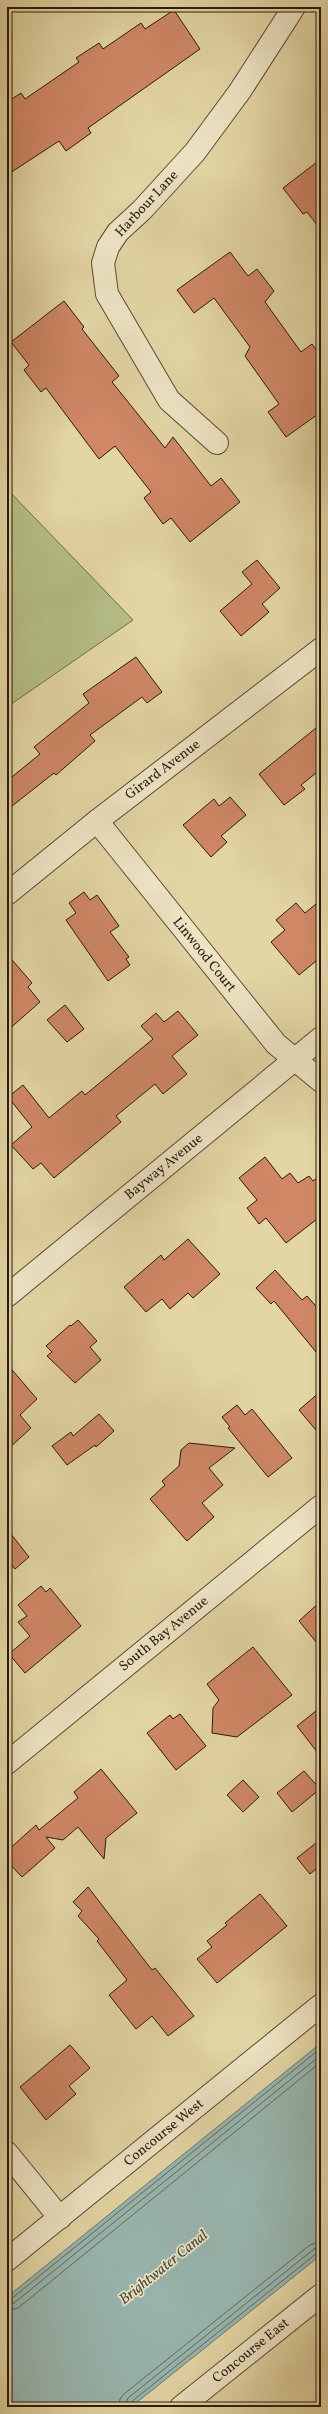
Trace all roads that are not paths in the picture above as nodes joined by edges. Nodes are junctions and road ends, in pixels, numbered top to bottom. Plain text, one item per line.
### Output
1 (294, 7) edge
2 (217, 443) dead end
3 (321, 649) edge
4 (96, 821) junction
5 (7, 894) edge
6 (321, 1038) edge
7 (295, 1059) junction
8 (321, 1081) edge
9 (7, 1296) edge
10 (321, 1506) edge
11 (7, 1763) edge
12 (321, 2005) edge
13 (7, 2153) edge
14 (60, 2218) junction
15 (7, 2260) edge
16 (321, 2295) edge
17 (181, 2407) edge

1 - 2 street, Harbour Lane
3 - 4 street, Girard Avenue
4 - 5 street, Girard Avenue
4 - 7 street, Linwood Court
6 - 7 street, Bayway Avenue
7 - 8 street, Linwood Court
7 - 9 street, Bayway Avenue
10 - 11 street, South Bay Avenue
12 - 14 street, Concourse West
13 - 14 street
14 - 15 street, Concourse West
16 - 17 street, Concourse East

